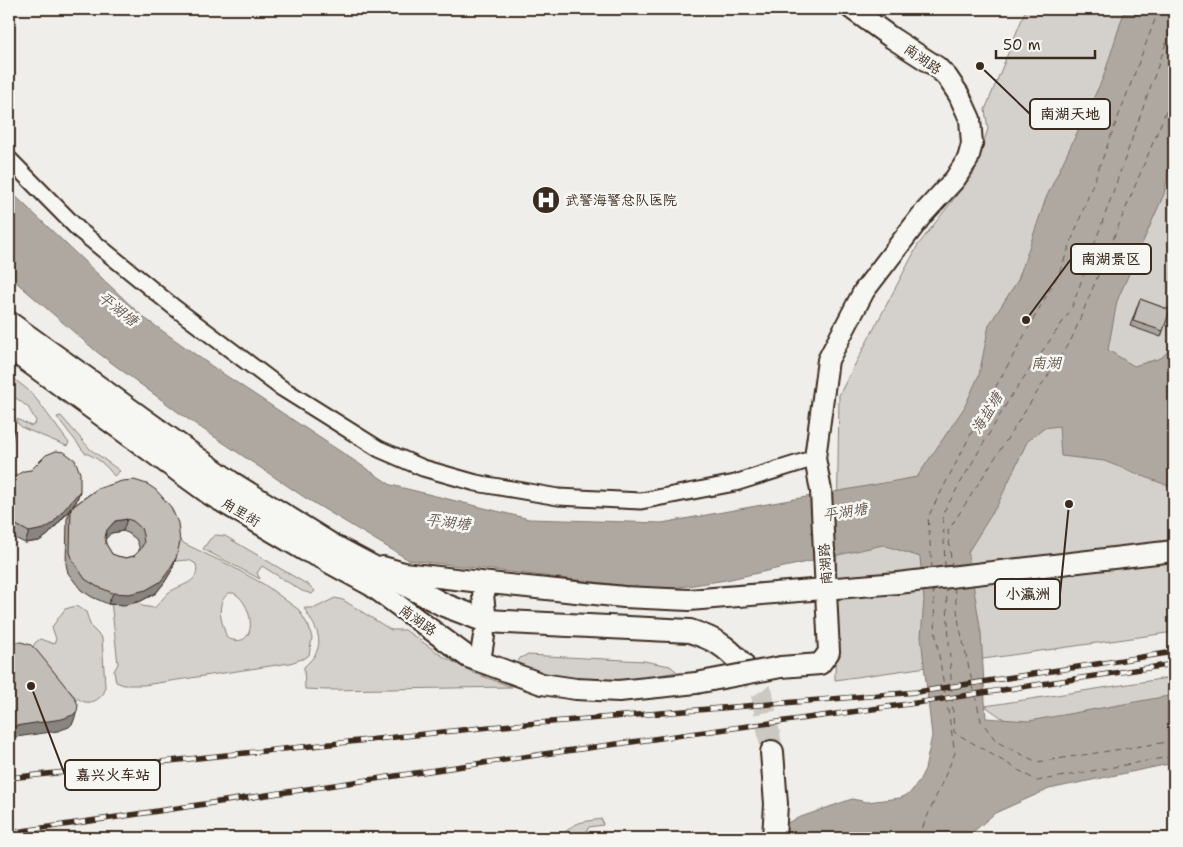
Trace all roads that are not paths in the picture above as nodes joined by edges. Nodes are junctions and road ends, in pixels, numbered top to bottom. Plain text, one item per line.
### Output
1 (852, 9) edge
2 (9, 160) edge
3 (9, 323) edge
4 (9, 347) edge
5 (815, 458) junction
6 (306, 550) junction
7 (1174, 551) edge
8 (363, 562) junction
9 (489, 583) junction
10 (827, 588) junction
11 (489, 632) junction
12 (480, 661) junction
13 (735, 665) tunnel mouth
14 (762, 838) edge
15 (774, 838) edge

1 - 5 street, 南湖路
2 - 5 street
3 - 8 main road, 甪里街
4 - 6 main road, 甪里街
5 - 10 street, 南湖路
6 - 11 main road, 甪里街
6 - 12 street, 南湖路
7 - 10 street
8 - 9 street
8 - 11 main road, 甪里街
9 - 10 street
9 - 11 street
10 - 12 street, 南湖路, bridge
11 - 12 street
11 - 13 main road
14 - 15 main road

